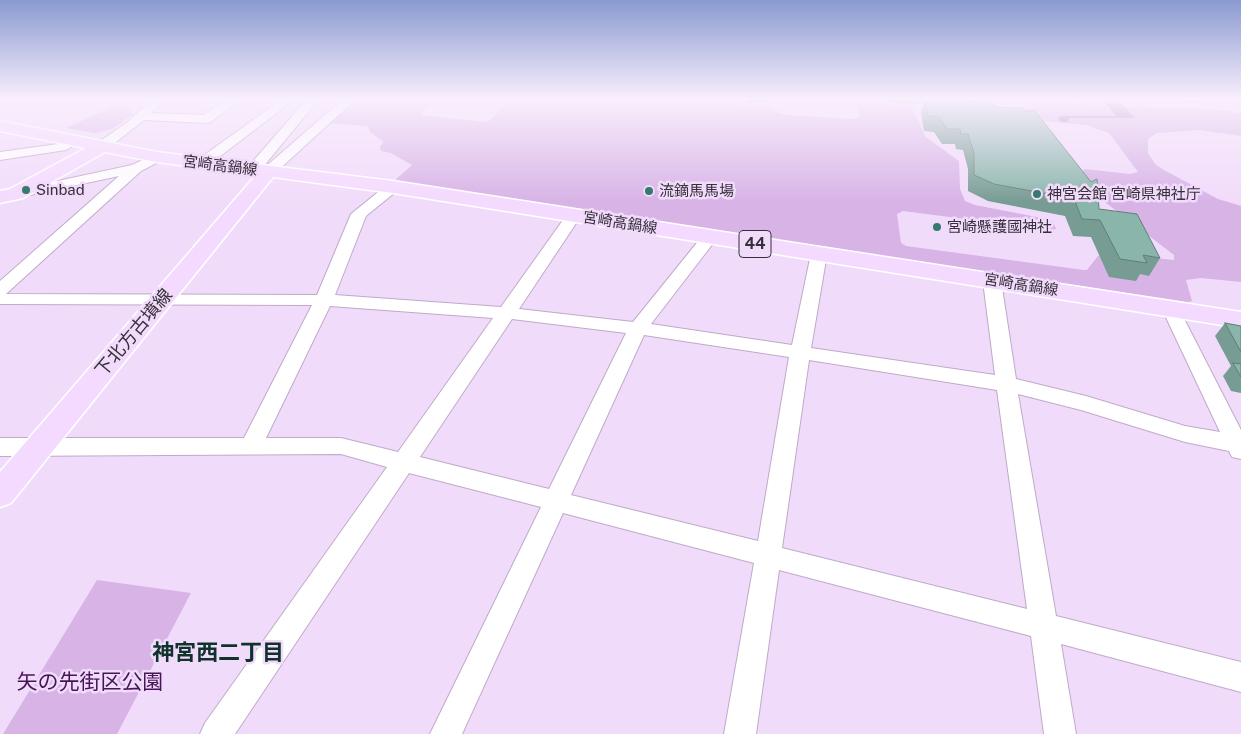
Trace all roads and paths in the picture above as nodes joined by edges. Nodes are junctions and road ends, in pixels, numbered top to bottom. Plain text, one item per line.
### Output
1 (33, 133) edge
2 (119, 133) edge
3 (243, 133) edge
4 (288, 133) edge
5 (294, 133) edge
6 (308, 133) edge
7 (73, 142) junction
8 (101, 147) junction
9 (0, 156) edge
10 (157, 157) junction
11 (202, 164) junction
12 (136, 168) junction
13 (261, 171) junction
14 (392, 187) junction
15 (8, 195) edge
16 (573, 216) junction
17 (710, 237) junction
18 (819, 254) junction
19 (992, 281) junction
20 (0, 290) edge
21 (0, 299) edge
22 (154, 299) junction
23 (324, 300) junction
24 (1171, 309) junction
25 (505, 313) junction
26 (1241, 320) edge
27 (638, 328) junction
28 (800, 354) junction
29 (1006, 384) junction
30 (251, 446) junction
31 (19, 447) edge
32 (1238, 448) edge
33 (402, 462) junction
34 (0, 468) edge
35 (0, 494) edge
36 (555, 500) junction
37 (769, 556) junction
38 (1044, 627) junction
39 (1241, 677) edge
40 (216, 734) edge
41 (446, 734) edge
42 (740, 734) edge
43 (1060, 734) edge

1 - 7 main road, 宮崎高鍋線 / 44
2 - 8 street
3 - 11 street
4 - 13 street
5 - 13 street
6 - 13 street
7 - 8 main road, 宮崎高鍋線 / 44
7 - 9 street
8 - 10 main road, 宮崎高鍋線 / 44
8 - 15 main road
10 - 11 main road, 宮崎高鍋線 / 44
10 - 12 street
11 - 13 main road, 宮崎高鍋線 / 44
12 - 15 street
12 - 20 street
13 - 14 main road, 宮崎高鍋線 / 44
13 - 22 main road, 下北方古墳線
14 - 16 main road, 宮崎高鍋線 / 44
14 - 23 street
16 - 17 main road, 宮崎高鍋線 / 44
16 - 25 street
17 - 18 main road, 宮崎高鍋線 / 44
17 - 27 street
18 - 19 main road, 宮崎高鍋線 / 44
18 - 28 street
19 - 24 main road, 宮崎高鍋線 / 44
19 - 29 street
21 - 22 street
22 - 23 street
22 - 31 main road, 下北方古墳線
23 - 25 street
23 - 30 street
24 - 26 main road, 宮崎高鍋線 / 44
24 - 32 street
25 - 27 street
25 - 33 street
27 - 28 street
27 - 36 street
28 - 29 street
28 - 37 street
29 - 32 street
29 - 38 street
30 - 31 street
30 - 33 street
31 - 34 main road, 下北方古墳線
31 - 35 main road, 下北方古墳線
33 - 36 street
33 - 40 street
36 - 37 street
36 - 41 street
37 - 38 street
37 - 42 street
38 - 39 street
38 - 43 street

